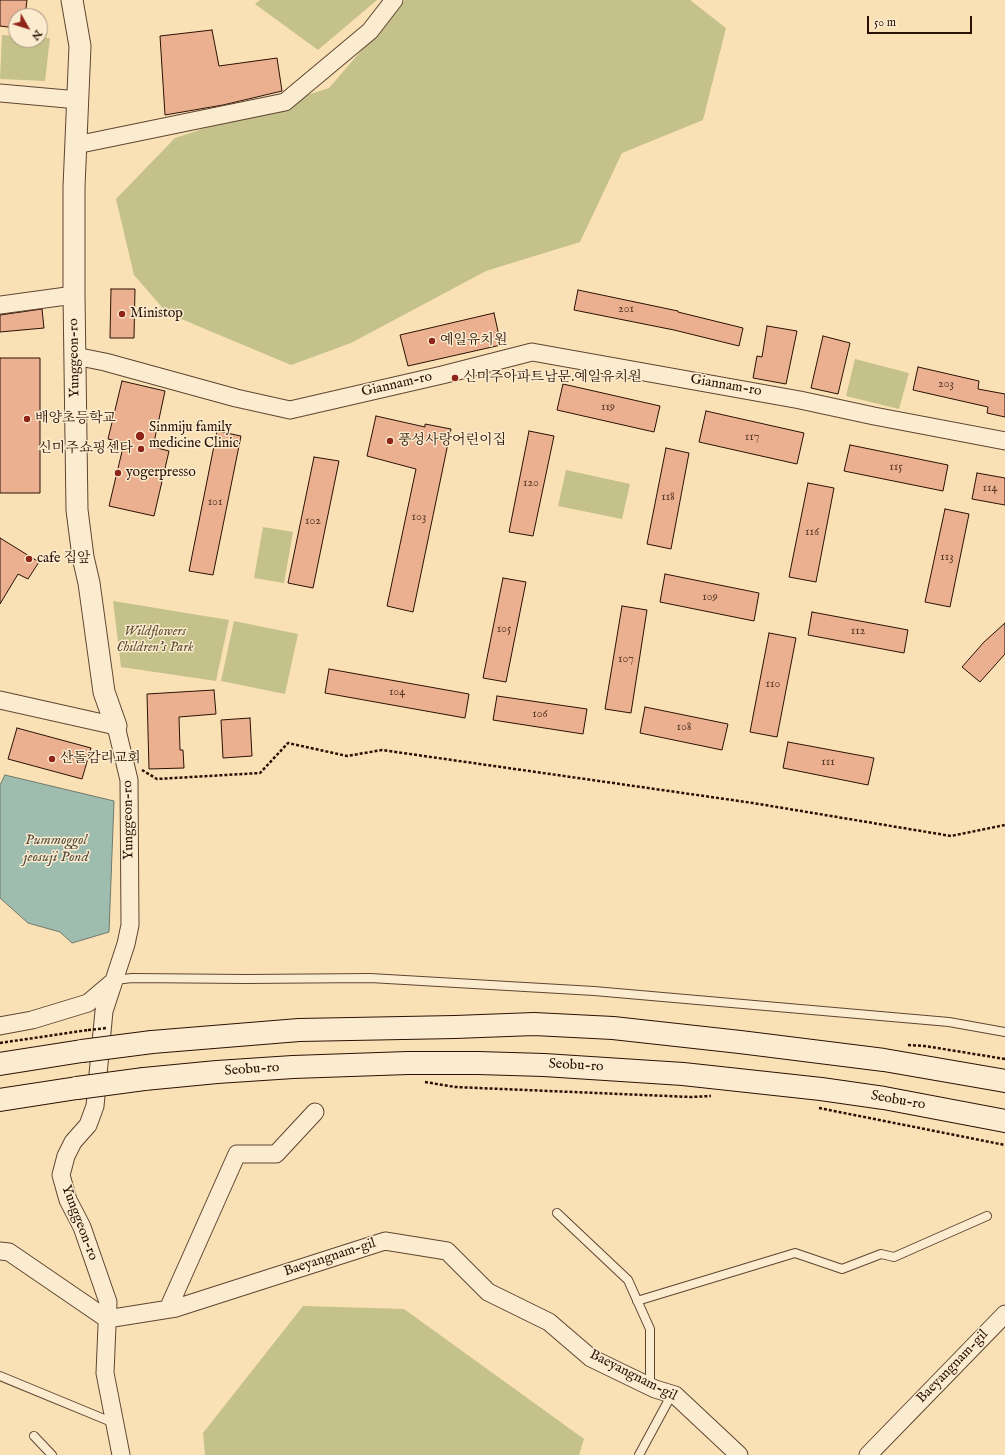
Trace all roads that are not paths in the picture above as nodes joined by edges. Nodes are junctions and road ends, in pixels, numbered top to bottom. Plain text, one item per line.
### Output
1 (72, 0) edge
2 (394, 0) edge
3 (0, 92) edge
4 (78, 100) junction
5 (76, 145) junction
6 (74, 295) junction
7 (0, 305) edge
8 (75, 356) junction
9 (1005, 441) edge
10 (0, 700) edge
11 (116, 726) junction
12 (115, 980) junction
13 (0, 1026) edge
14 (1005, 1032) edge
15 (0, 1064) edge
16 (1005, 1081) edge
17 (0, 1100) edge
18 (315, 1112) dead end
19 (1005, 1121) edge
20 (557, 1213) dead end
21 (987, 1216) dead end
22 (0, 1251) edge
23 (637, 1301) junction
24 (168, 1309) junction
25 (1005, 1314) edge
26 (107, 1319) junction
27 (0, 1376) edge
28 (650, 1387) junction
29 (672, 1394) junction
30 (115, 1423) junction
31 (34, 1436) dead end
32 (52, 1455) edge
33 (121, 1455) edge
34 (639, 1455) edge
35 (739, 1455) edge
36 (868, 1455) edge

1 - 4 street, Yunggeon-ro
2 - 5 street
3 - 4 street
4 - 5 street, Yunggeon-ro
5 - 6 street, Yunggeon-ro
6 - 7 street
6 - 8 street, Yunggeon-ro
8 - 9 street, Giannam-ro
8 - 11 street, Yunggeon-ro
10 - 11 street
11 - 12 street, Yunggeon-ro
12 - 13 street
12 - 14 lane
12 - 26 street, Yunggeon-ro
15 - 16 main road, bridge
17 - 19 main road, Seobu-ro, bridge
18 - 24 street
20 - 23 lane
21 - 23 lane
22 - 26 street
23 - 28 lane
24 - 26 street, Baeyangnam-gil
24 - 28 street, Baeyangnam-gil
25 - 36 street, Baeyangnam-gil
26 - 30 street, Yunggeon-ro
27 - 30 lane
28 - 29 street, Baeyangnam-gil
29 - 34 lane
29 - 35 street, Baeyangnam-gil
30 - 33 street, Yunggeon-ro
31 - 32 lane

